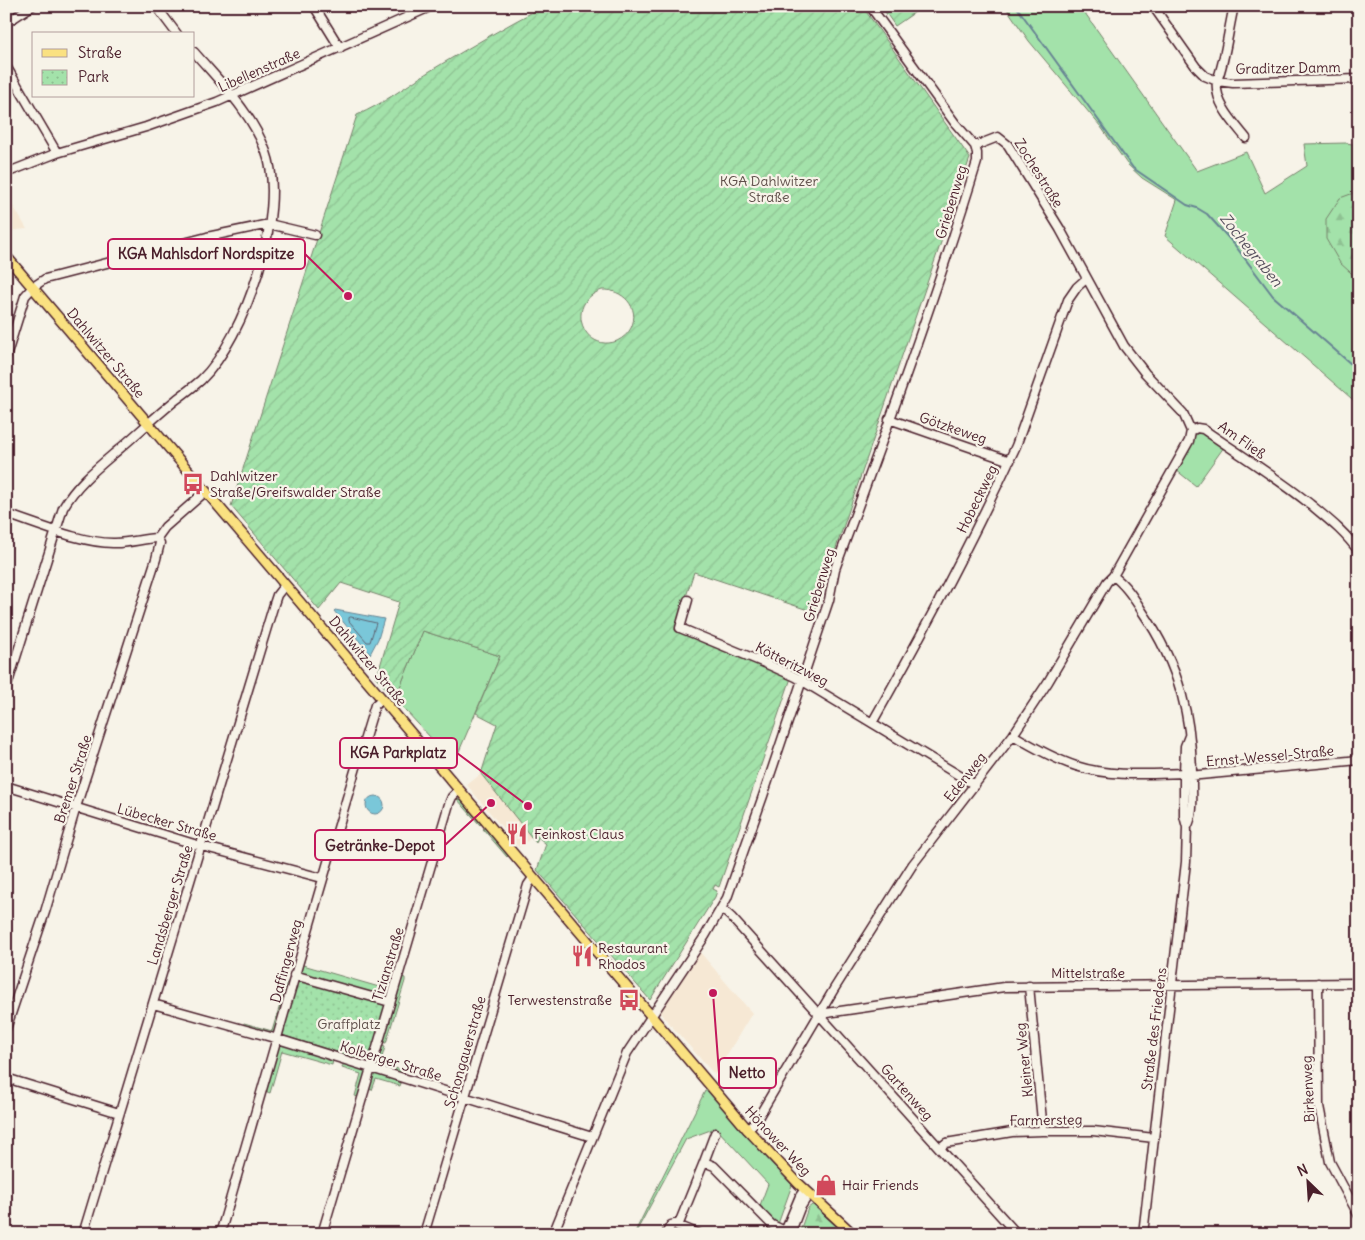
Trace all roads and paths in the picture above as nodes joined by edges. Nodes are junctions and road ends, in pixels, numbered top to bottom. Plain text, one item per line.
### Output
1 (32, 6) edge
2 (156, 6) edge
3 (314, 6) edge
4 (870, 6) edge
5 (1153, 6) edge
6 (1234, 6) edge
7 (427, 7) edge
8 (6, 23) edge
9 (176, 32) edge
10 (340, 48) junction
11 (195, 53) edge
12 (6, 66) edge
13 (1359, 79) edge
14 (1217, 81) junction
15 (232, 95) junction
16 (1246, 138) dead end
17 (975, 146) junction
18 (57, 153) junction
19 (6, 173) edge
20 (269, 224) junction
21 (315, 235) dead end
22 (6, 256) edge
23 (1086, 279) junction
24 (33, 287) junction
25 (6, 357) edge
26 (889, 419) junction
27 (149, 424) junction
28 (1191, 431) junction
29 (1010, 460) junction
30 (206, 491) junction
31 (6, 514) edge
32 (56, 530) junction
33 (157, 538) junction
34 (1359, 552) edge
35 (1113, 576) junction
36 (286, 585) junction
37 (688, 600) dead end
38 (801, 681) junction
39 (6, 689) edge
40 (382, 698) junction
41 (872, 723) junction
42 (1013, 735) junction
43 (1190, 736) junction
44 (1359, 760) edge
45 (1184, 775) junction
46 (1192, 776) junction
47 (6, 786) edge
48 (975, 786) junction
49 (459, 790) junction
50 (76, 807) junction
51 (1188, 827) junction
52 (201, 845) junction
53 (322, 878) junction
54 (533, 878) junction
55 (722, 909) junction
56 (294, 975) junction
57 (1318, 983) junction
58 (1359, 983) edge
59 (1172, 985) junction
60 (1029, 986) junction
61 (390, 1002) junction
62 (153, 1004) junction
63 (820, 1014) junction
64 (652, 1017) junction
65 (6, 1029) edge
66 (278, 1039) junction
67 (370, 1068) junction
68 (6, 1078) edge
69 (709, 1085) joint
70 (465, 1098) junction
71 (119, 1113) junction
72 (748, 1130) junction
73 (1043, 1131) junction
74 (715, 1133) dead end
75 (592, 1138) junction
76 (1154, 1138) junction
77 (940, 1148) junction
78 (704, 1162) junction
79 (807, 1191) junction
80 (1359, 1216) edge
81 (678, 1226) junction
82 (786, 1233) edge
83 (82, 1234) edge
84 (220, 1234) edge
85 (322, 1234) edge
86 (424, 1234) edge
87 (553, 1234) edge
88 (666, 1234) edge
89 (698, 1234) edge
90 (853, 1234) edge
91 (1016, 1234) edge
92 (1143, 1234) edge

1 - 8 street
2 - 9 street
3 - 10 street
4 - 17 street
5 - 14 street
6 - 14 street
7 - 10 street, Libellenstraße
10 - 15 street, Libellenstraße
11 - 15 street
12 - 18 street
13 - 14 street, Graditzer Damm
14 - 16 street
15 - 18 street, Libellenstraße
15 - 20 street
17 - 23 street, Zochestraße
17 - 26 street, Griebenweg
18 - 19 street, Libellenstraße
20 - 21 street
20 - 24 street
20 - 27 street
22 - 24 main road, Dahlwitzer Straße
23 - 28 street, Zochestraße
23 - 29 street, Hobeckweg
24 - 25 street
24 - 27 main road, Dahlwitzer Straße
26 - 29 street, Götzkeweg
26 - 38 street, Griebenweg
27 - 30 main road, Dahlwitzer Straße
27 - 32 street
28 - 34 street, Am Fließ
28 - 35 street, Edenweg
29 - 41 street, Hobeckweg
30 - 33 street
30 - 36 main road, Dahlwitzer Straße
31 - 32 street
32 - 33 street
32 - 39 street
33 - 50 street, Bremer Straße
35 - 42 street, Edenweg
35 - 43 street, Straße des Friedens
36 - 40 main road, Dahlwitzer Straße
36 - 52 street, Landsberger Straße
37 - 38 street, Kötteritzweg
38 - 41 street, Kötteritzweg
38 - 55 street, Griebenweg
40 - 49 main road, Dahlwitzer Straße
40 - 53 street, Daffingerweg
41 - 48 street, Kötteritzweg
42 - 45 street, Ernst-Wessel-Straße
42 - 48 street, Edenweg
43 - 45 street, Straße des Friedens
43 - 46 street, Straße des Friedens
44 - 46 street, Ernst-Wessel-Straße
45 - 46 street, Ernst-Wessel-Straße
45 - 51 street, Straße des Friedens
46 - 51 street, Straße des Friedens
47 - 50 street, Lübecker Straße
48 - 63 street, Edenweg
49 - 54 main road, Dahlwitzer Straße
49 - 61 street, Tizianstraße
50 - 52 street, Lübecker Straße
50 - 65 street, Bremer Straße
51 - 59 street, Straße des Friedens
52 - 53 street, Lübecker Straße
52 - 62 street, Landsberger Straße
53 - 56 street, Daffingerweg
54 - 64 main road, Dahlwitzer Straße
54 - 70 street, Schongauerstraße
55 - 63 street, Gartenweg
55 - 64 street, Griebenweg
56 - 61 street
56 - 66 street, Daffingerweg
57 - 58 street, Mittelstraße
57 - 59 street, Mittelstraße
57 - 80 street, Birkenweg
59 - 60 street, Mittelstraße
59 - 76 street, Straße des Friedens
60 - 63 street, Mittelstraße
60 - 73 street, Kleiner Weg
61 - 67 street, Tizianstraße
62 - 66 street, Kolberger Straße
62 - 71 street, Landsberger Straße
63 - 72 street, Edenweg
63 - 77 street, Gartenweg
64 - 69 main road, Dahlwitzer Straße
64 - 75 street
66 - 67 street, Kolberger Straße
66 - 84 street, Daffingerweg
67 - 70 street, Kolberger Straße
67 - 85 street, Tizianstraße
68 - 71 street
69 - 72 main road, Hönower Weg
70 - 75 street, Kolberger Straße
70 - 86 street, Schongauerstraße
71 - 83 street, Landsberger Straße
72 - 79 main road, Hönower Weg
73 - 76 street, Farmersteg
73 - 77 street, Farmersteg
74 - 78 street
75 - 87 street
76 - 92 street, Straße des Friedens
77 - 91 street, Gartenweg
78 - 81 street
78 - 82 street
79 - 82 street
79 - 90 main road, Hönower Weg
81 - 88 street
81 - 89 street

